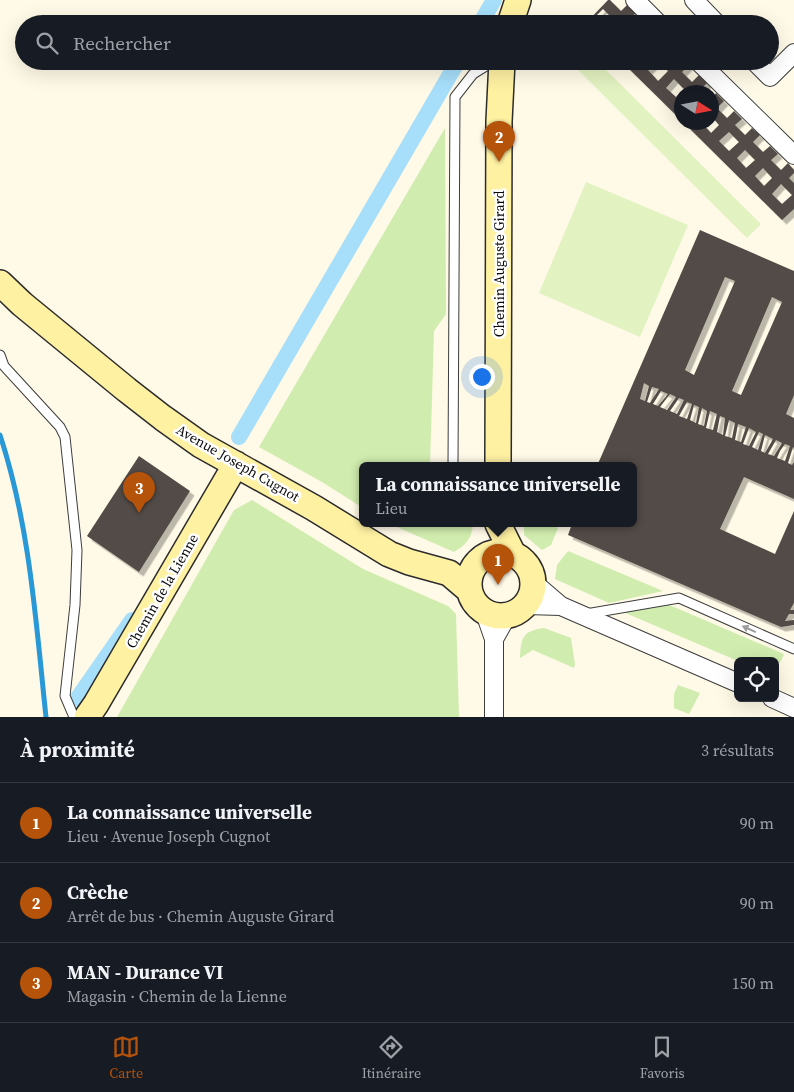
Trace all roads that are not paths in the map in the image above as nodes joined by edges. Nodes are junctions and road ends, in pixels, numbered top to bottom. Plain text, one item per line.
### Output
1 (518, 0) edge
2 (635, 0) edge
3 (694, 0) edge
4 (513, 15) edge
5 (650, 15) edge
6 (708, 15) edge
7 (794, 53) edge
8 (779, 68) edge
9 (479, 70) edge
10 (502, 70) edge
11 (707, 70) edge
12 (763, 70) edge
13 (777, 70) edge
14 (794, 155) edge
15 (0, 283) edge
16 (0, 355) edge
17 (453, 462) edge
18 (498, 462) edge
19 (236, 464) junction
20 (497, 527) edge
21 (500, 527) edge
22 (513, 554) junction
23 (482, 559) junction
24 (449, 573) junction
25 (469, 590) junction
26 (513, 604) junction
27 (581, 615) junction
28 (794, 648) edge
29 (734, 681) edge
30 (779, 701) edge
31 (794, 708) edge
32 (74, 717) edge
33 (87, 717) edge
34 (494, 717) edge

1 - 4 street
2 - 5 street
3 - 6 street
7 - 8 street
9 - 17 lane
10 - 18 street, Chemin Auguste Girard
11 - 14 street
12 - 13 street
15 - 19 street, Avenue Joseph Cugnot
16 - 32 lane
19 - 24 street, Avenue Joseph Cugnot
19 - 33 street, Chemin de la Lienne
20 - 23 street
21 - 22 street
22 - 23 street
22 - 26 street
23 - 24 street
23 - 25 street
24 - 25 street, Avenue Joseph Cugnot
25 - 26 street
26 - 27 street
26 - 34 street
28 -> 27 lane
27 - 29 street
30 - 31 street

